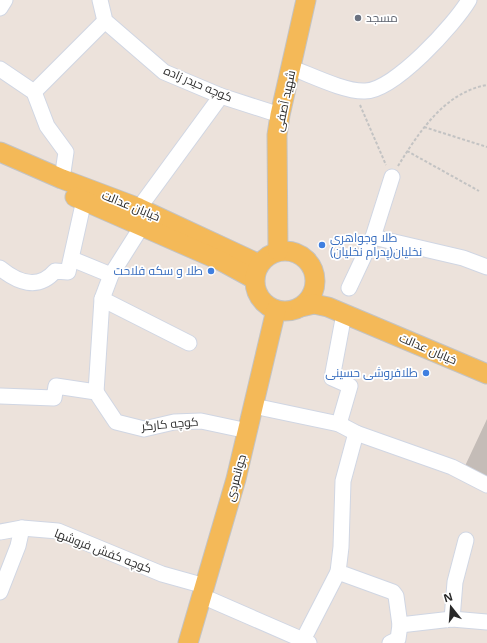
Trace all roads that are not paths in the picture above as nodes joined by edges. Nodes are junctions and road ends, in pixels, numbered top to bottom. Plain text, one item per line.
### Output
1 (5, 0) edge
2 (100, 0) edge
3 (306, 0) edge
4 (469, 0) edge
5 (0, 8) edge
6 (105, 21) junction
7 (0, 68) edge
8 (292, 68) junction
9 (34, 92) junction
10 (221, 96) junction
11 (280, 115) junction
12 (0, 152) edge
13 (0, 164) edge
14 (392, 177) road end
15 (62, 179) junction
16 (84, 200) junction
17 (139, 208) junction
18 (142, 226) junction
19 (373, 237) junction
20 (278, 251) junction
21 (72, 259) junction
22 (487, 267) edge
23 (0, 268) edge
24 (257, 272) junction
25 (111, 275) junction
26 (316, 283) junction
27 (349, 288) dead end
28 (102, 299) junction
29 (301, 307) junction
30 (276, 310) junction
31 (344, 314) junction
32 (189, 343) dead end
33 (487, 360) edge
34 (487, 374) edge
35 (96, 392) junction
36 (0, 396) edge
37 (254, 406) junction
38 (339, 424) junction
39 (248, 430) junction
40 (356, 433) junction
41 (487, 485) edge
42 (22, 528) junction
43 (0, 532) edge
44 (466, 540) dead end
45 (338, 572) junction
46 (204, 591) junction
47 (0, 592) edge
48 (452, 619) junction
49 (487, 622) edge
50 (399, 637) edge
51 (305, 642) edge
52 (188, 643) edge

1 - 5 street
2 - 6 street
3 - 8 main road, شهید آصفی
4 - 8 street
6 - 9 street
6 - 10 street, کوچه حیدر زاده
7 - 9 street
8 - 11 main road, شهید آصفی
9 - 15 street
10 - 11 street, کوچه حیدر زاده
10 - 17 street
11 - 20 main road, شهید آصفی
12 - 15 main road, خیابان عدالت
13 - 16 main road, خیابان عدالت
14 - 19 street
15 - 17 main road, خیابان عدالت
16 - 18 main road, خیابان عدالت
16 - 21 street
17 - 24 main road, خیابان عدالت
18 - 24 main road, خیابان عدالت
18 - 25 street
19 - 22 street
19 - 27 street
20 - 24 main road
20 - 26 main road
21 - 23 street
21 - 25 street
24 - 30 main road
25 - 28 street
26 - 29 main road
26 - 33 main road, خیابان عدالت
28 - 32 street
28 - 35 street
29 - 30 main road
29 - 31 main road, خیابان عدالت
30 - 37 main road, جوانمردی
31 - 34 main road, خیابان عدالت
31 - 38 street
35 - 36 street
35 - 39 street, کوچه کارگر
37 - 38 street
37 - 39 main road, جوانمردی
38 - 40 street
39 - 46 main road, جوانمردی
40 - 41 street
40 - 45 street
42 - 43 street, کوچه کفش فروشها
42 - 46 street, کوچه کفش فروشها
42 - 47 street
44 - 48 street
45 - 50 street
45 - 51 street
46 - 51 street, کوچه کفش فروشها
46 - 52 main road, جوانمردی
48 - 49 street
48 - 50 street

